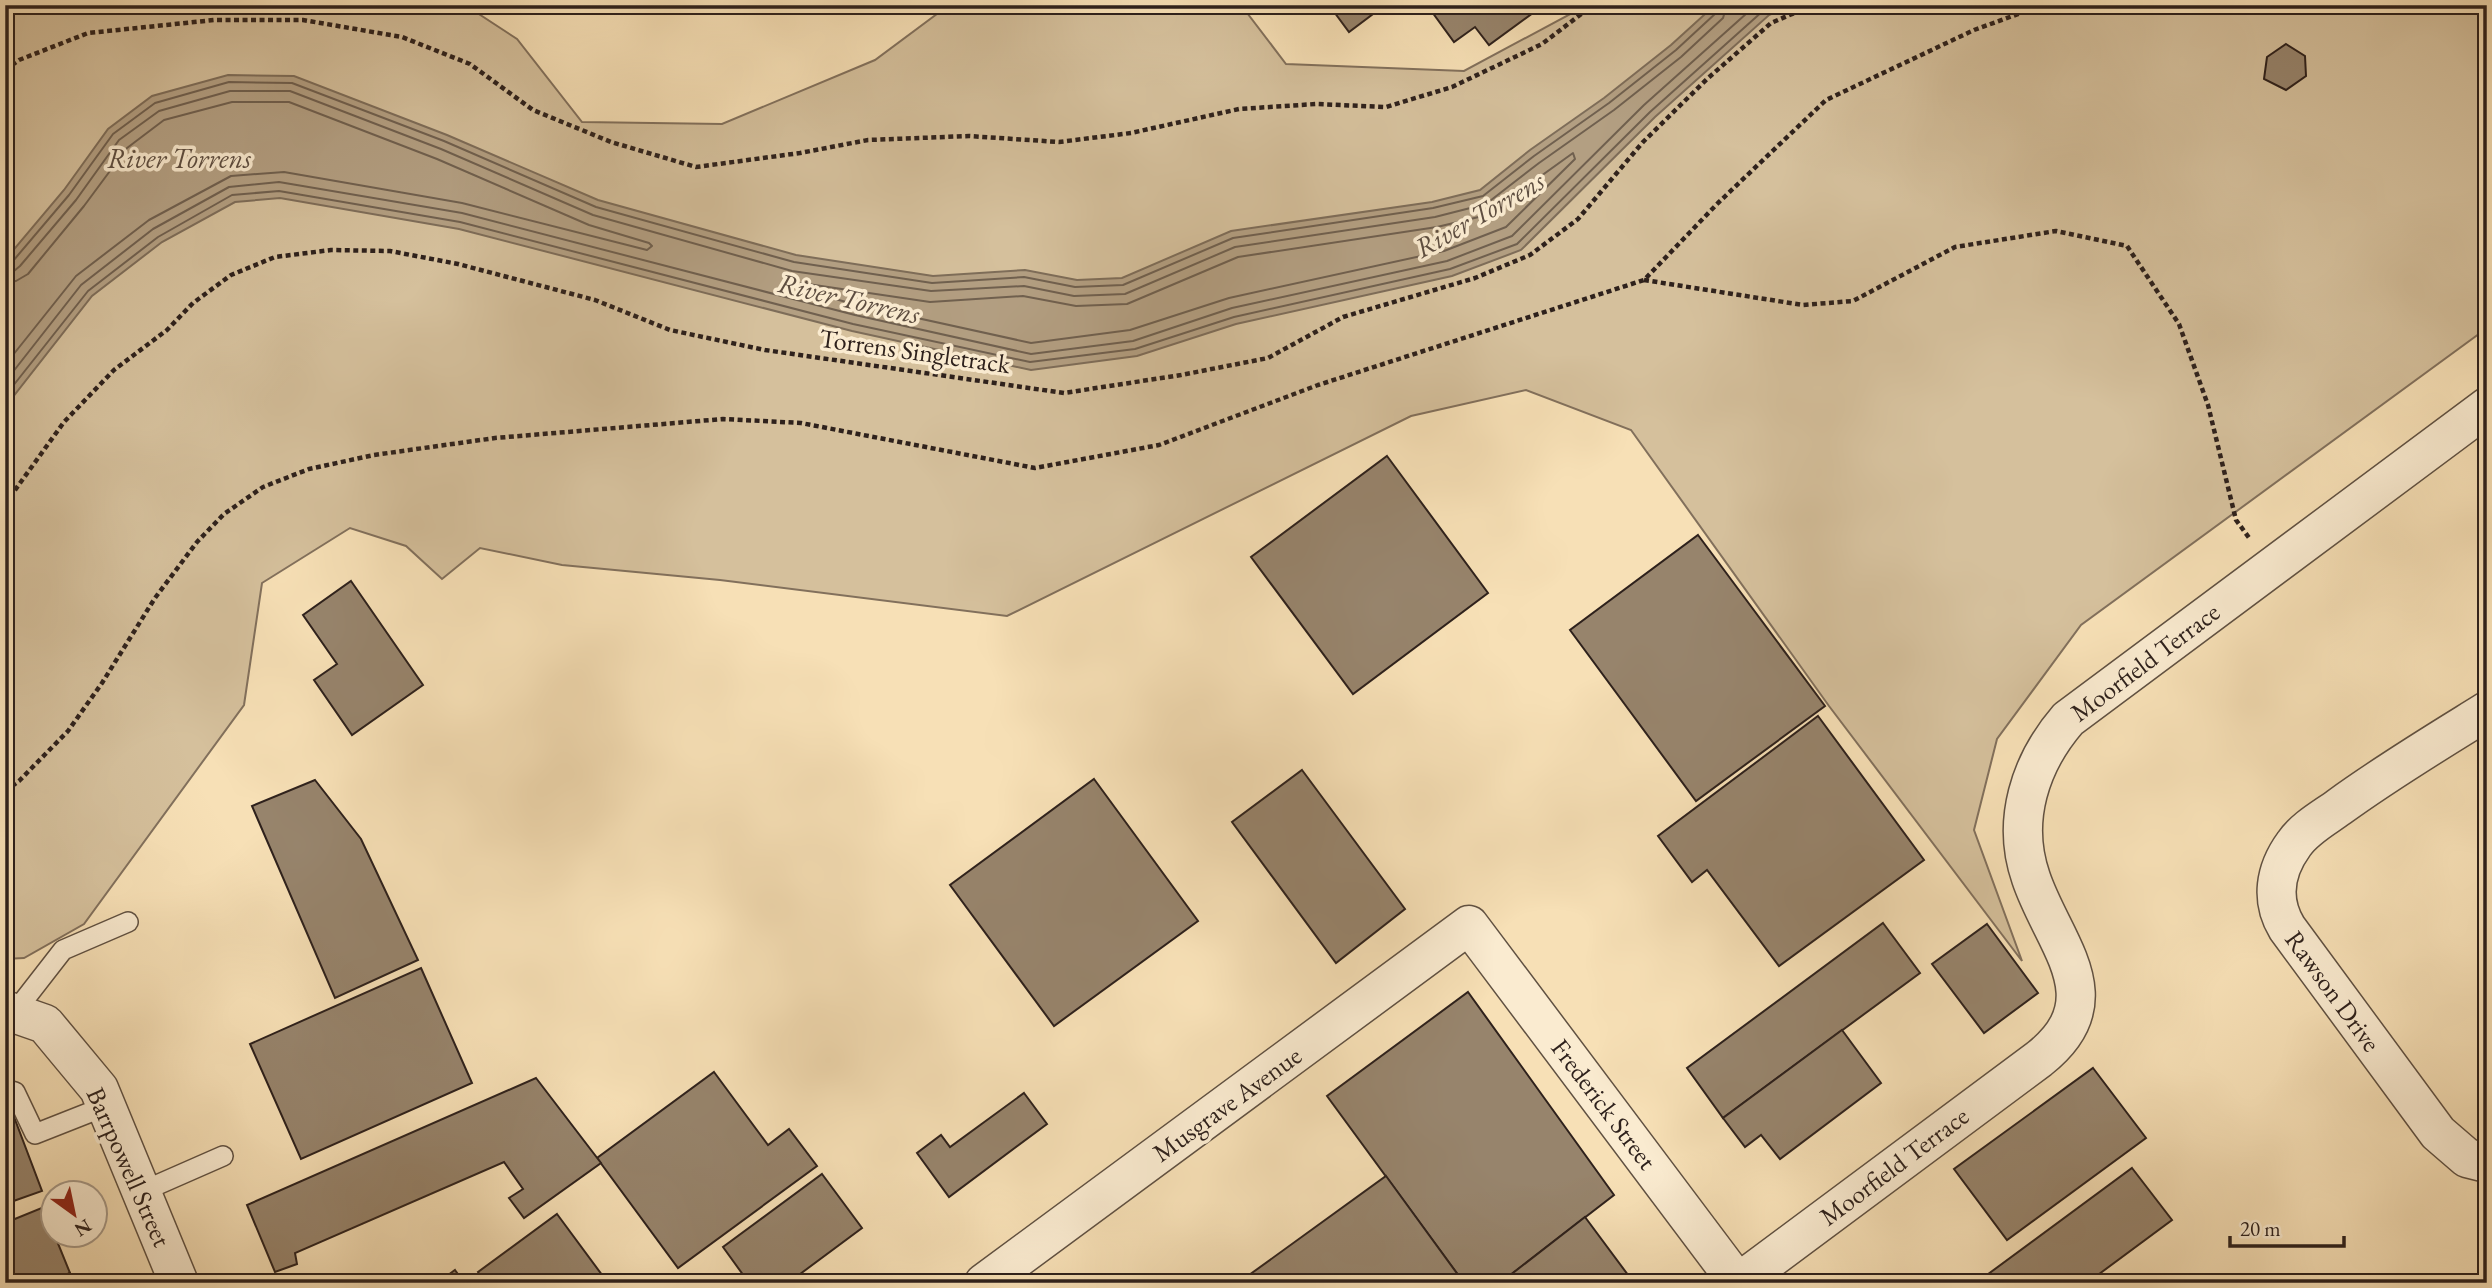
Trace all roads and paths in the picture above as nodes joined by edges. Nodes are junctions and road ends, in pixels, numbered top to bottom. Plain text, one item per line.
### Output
1 (1593, 5) edge
2 (1813, 5) edge
3 (2043, 5) edge
4 (5, 70) edge
5 (1644, 280) junction
6 (2487, 407) edge
7 (5, 504) edge
8 (2271, 567) junction
9 (2487, 711) edge
10 (5, 791) edge
11 (128, 922) dead end
12 (1469, 925) joint
13 (10, 1012) edge
14 (5, 1089) edge
15 (106, 1106) junction
16 (223, 1156) dead end
17 (2487, 1163) edge
18 (141, 1192) junction
19 (179, 1283) edge
20 (984, 1283) edge
21 (1738, 1283) edge

1 - 4 path
2 - 7 path, Torrens Singletrack
3 - 5 path
5 - 8 path
5 - 10 path
6 - 8 street, Moorfield Terrace
8 - 21 street, Moorfield Terrace
9 - 17 street, Rawson Drive
11 - 13 lane
12 - 20 street, Musgrave Avenue
12 - 21 street, Frederick Street
13 - 15 street, Barrpowell Street
14 - 15 lane
15 - 18 street, Barrpowell Street
16 - 18 lane
18 - 19 street, Barrpowell Street

